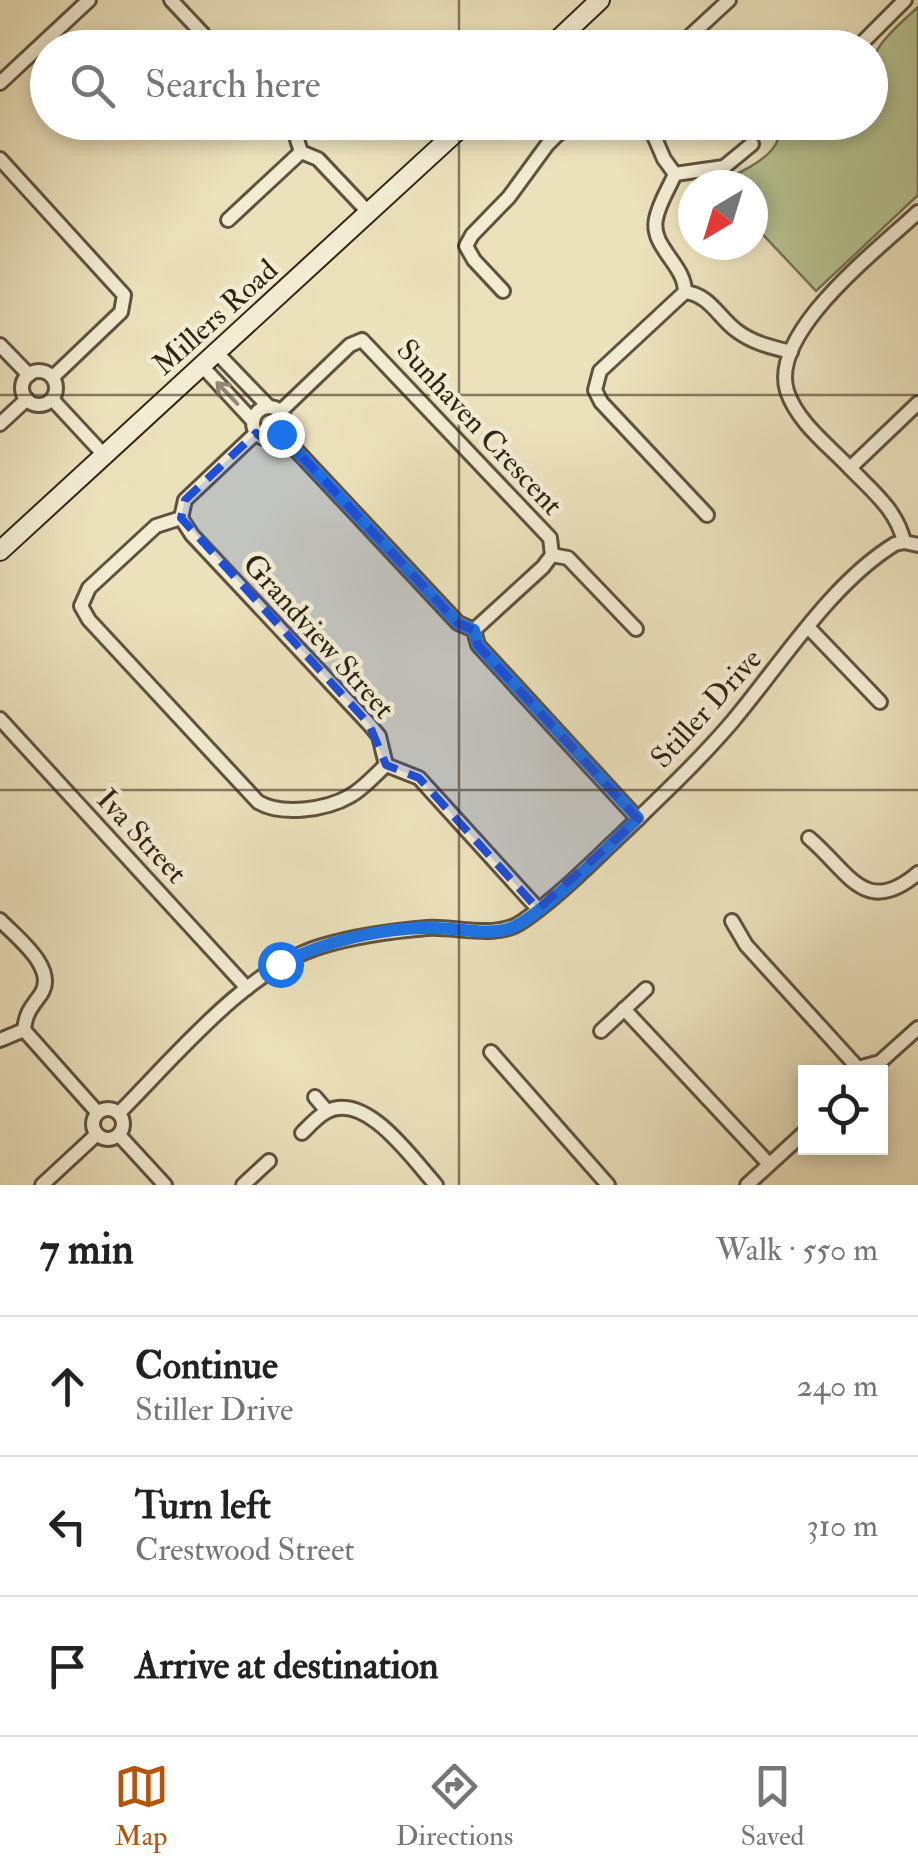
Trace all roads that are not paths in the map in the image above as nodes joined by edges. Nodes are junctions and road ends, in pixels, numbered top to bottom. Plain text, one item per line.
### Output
1 (88, 0) edge
2 (171, 0) edge
3 (600, 0) edge
4 (729, 0) edge
5 (905, 0) edge
6 (56, 30) edge
7 (199, 30) edge
8 (568, 30) edge
9 (696, 30) edge
10 (876, 30) edge
11 (30, 55) edge
12 (0, 83) edge
13 (298, 140) edge
14 (447, 140) edge
15 (552, 140) edge
16 (657, 140) edge
17 (752, 144) dead end
18 (302, 152) junction
19 (0, 159) edge
20 (675, 174) junction
21 (369, 212) junction
22 (918, 212) edge
23 (228, 220) dead end
24 (503, 291) dead end
25 (685, 292) junction
26 (0, 345) edge
27 (790, 352) junction
28 (218, 353) junction
29 (202, 366) junction
30 (28, 375) junction
31 (52, 377) junction
32 (26, 398) junction
33 (52, 399) junction
34 (918, 403) edge
35 (274, 409) junction
36 (0, 424) edge
37 (254, 427) junction
38 (281, 434) junction
39 (104, 454) junction
40 (850, 468) junction
41 (707, 515) dead end
42 (181, 518) junction
43 (911, 543) edge
44 (0, 552) edge
45 (552, 555) junction
46 (809, 628) junction
47 (636, 629) dead end
48 (474, 630) junction
49 (880, 702) dead end
50 (0, 719) edge
51 (386, 765) junction
52 (638, 818) junction
53 (810, 838) dead end
54 (918, 873) edge
55 (538, 909) junction
56 (0, 920) edge
57 (732, 921) dead end
58 (247, 988) junction
59 (646, 988) dead end
60 (624, 1009) junction
61 (918, 1028) edge
62 (24, 1030) junction
63 (602, 1031) dead end
64 (0, 1040) edge
65 (491, 1052) dead end
66 (853, 1065) edge
67 (871, 1065) edge
68 (314, 1096) dead end
69 (97, 1112) junction
70 (327, 1112) junction
71 (119, 1113) junction
72 (302, 1133) dead end
73 (96, 1135) junction
74 (119, 1135) junction
75 (798, 1138) edge
76 (269, 1161) dead end
77 (769, 1164) junction
78 (42, 1185) edge
79 (165, 1185) edge
80 (243, 1185) edge
81 (436, 1185) edge
82 (608, 1185) edge
83 (747, 1185) edge

1 - 6 street
2 - 7 street
3 - 8 street
4 - 9 street
5 - 10 street
11 - 12 street
13 - 18 street
14 - 21 street, Millers Road
15 - 24 street
16 - 20 street
17 - 20 street
18 - 21 street
18 - 23 street
19 - 31 street
20 - 25 street
21 - 28 street, Millers Road
22 - 27 street
25 - 27 street
25 - 41 street
26 - 30 street
27 - 40 street
28 - 29 street, Millers Road
28 - 35 street
37 -> 29 street
29 - 39 street, Millers Road
30 - 31 street
30 - 32 street
31 - 33 street
32 - 33 street
32 - 36 street
33 - 39 street
34 - 40 street
35 - 37 street
35 - 38 street
35 - 45 street, Sunhaven Crescent
37 - 38 street
37 - 42 street
38 - 48 street
39 - 44 street, Millers Road
40 - 43 street
42 - 51 street, Grandview Street
42 - 51 street
43 - 46 street, Stiller Drive
45 - 47 street
45 - 48 street, Sunhaven Crescent
46 - 49 street
46 - 52 street, Stiller Drive
48 - 52 street
50 - 58 street, Iva Street
51 - 55 street, Grandview Street
52 - 55 street, Stiller Drive
53 - 54 street
55 - 58 street, Stiller Drive
56 - 62 street
57 - 66 street
58 - 71 street, Stiller Drive
59 - 60 street
60 - 63 street
60 - 77 street
61 - 67 street
62 - 64 street
62 - 69 street
65 - 82 street
68 - 70 street
69 - 71 street
69 - 73 street
70 - 72 street
70 - 81 street
71 - 74 street
73 - 74 street
73 - 78 street
74 - 79 street
75 - 77 street
76 - 80 street
77 - 83 street

